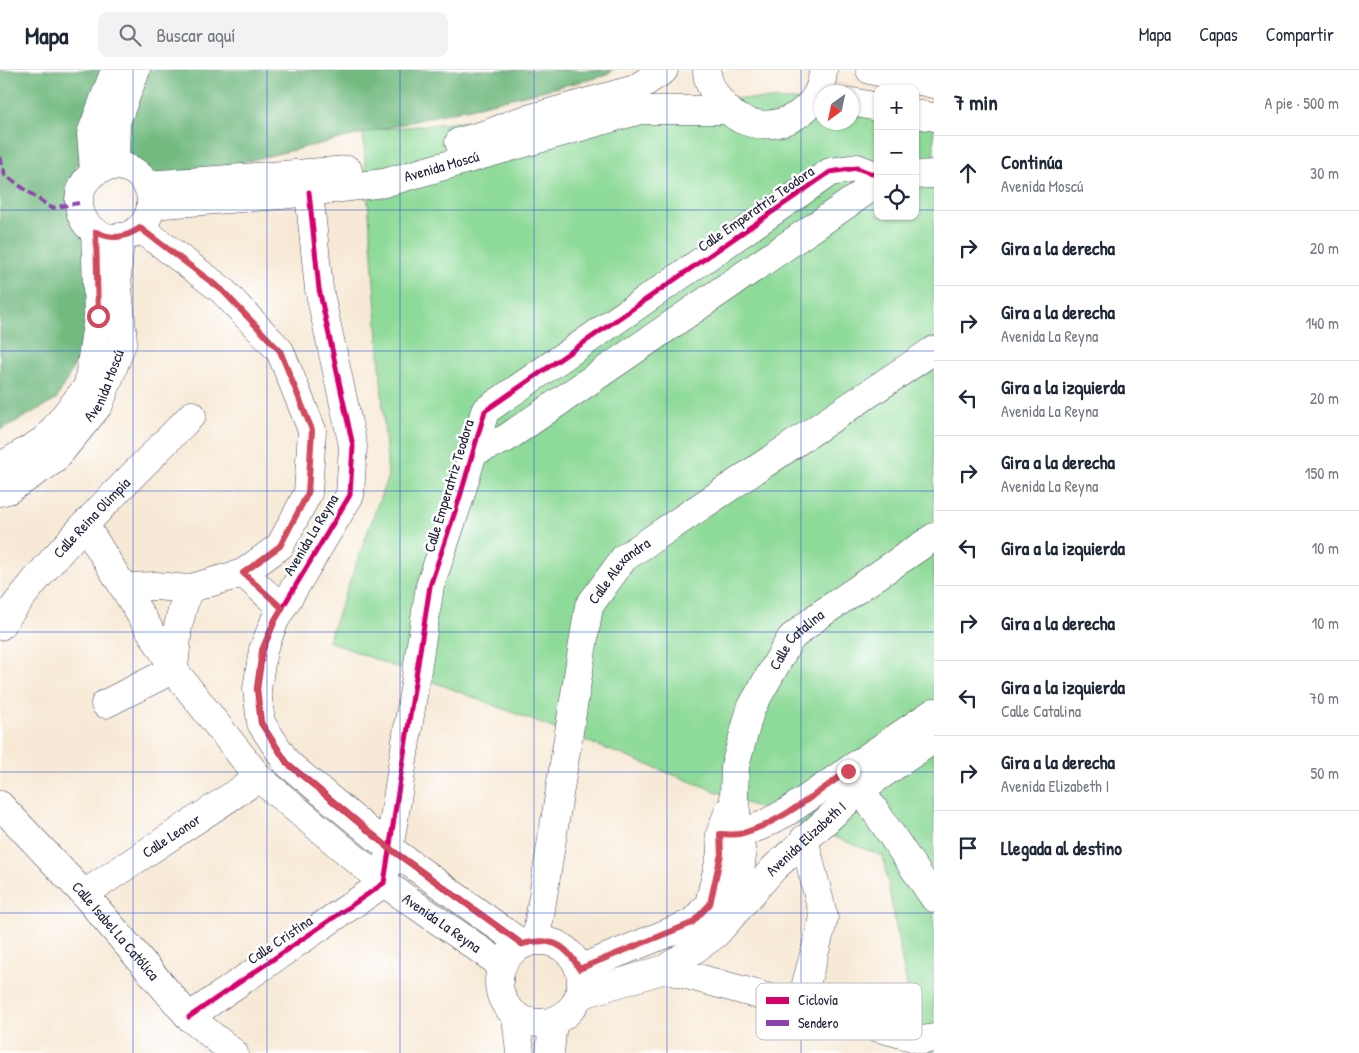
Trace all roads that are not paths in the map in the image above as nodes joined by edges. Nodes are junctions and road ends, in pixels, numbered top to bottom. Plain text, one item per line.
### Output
1 (115, 70) edge
2 (136, 70) edge
3 (664, 70) edge
4 (707, 70) edge
5 (870, 70) edge
6 (934, 84) edge
7 (814, 98) edge
8 (638, 99) junction
9 (859, 103) edge
10 (874, 106) edge
11 (727, 110) junction
12 (919, 115) edge
13 (934, 117) edge
14 (493, 142) junction
15 (104, 169) junction
16 (934, 174) edge
17 (874, 175) edge
18 (919, 175) edge
19 (874, 181) edge
20 (309, 192) junction
21 (131, 217) junction
22 (934, 350) edge
23 (344, 405) junction
24 (192, 415) dead end
25 (308, 417) junction
26 (473, 452) junction
27 (0, 467) edge
28 (0, 492) edge
29 (85, 525) junction
30 (934, 537) edge
31 (243, 573) junction
32 (124, 587) junction
33 (188, 589) junction
34 (282, 608) junction
35 (0, 626) edge
36 (174, 669) junction
37 (105, 704) dead end
38 (934, 712) edge
39 (934, 739) edge
40 (259, 778) junction
41 (854, 780) junction
42 (0, 805) edge
43 (729, 834) junction
44 (804, 839) junction
45 (389, 848) junction
46 (384, 883) junction
47 (84, 894) junction
48 (934, 898) edge
49 (736, 911) junction
50 (529, 942) junction
51 (502, 964) junction
52 (665, 969) junction
53 (580, 982) junction
54 (806, 983) edge
55 (756, 994) edge
56 (516, 1016) junction
57 (189, 1017) junction
58 (553, 1022) junction
59 (234, 1053) edge
60 (520, 1053) edge
61 (550, 1053) edge

1 - 15 street
2 - 15 street
3 - 8 street, Avenida Moscú
4 - 11 street
5 - 6 street
7 - 11 street
8 - 11 street, Avenida Moscú
8 - 14 street, Avenida Moscú
9 - 10 street
12 - 13 street
14 - 20 street, Avenida Moscú
14 - 21 street, Avenida Moscú
15 - 21 street
15 - 21 street
16 - 18 street
17 - 26 street, Calle Emperatriz Teodora
19 - 26 street, Calle Emperatriz Teodora
20 - 21 street, Avenida Moscú
20 - 23 street, Avenida La Reyna
21 - 25 street, Avenida La Reyna
21 - 27 street, Avenida Moscú
21 - 28 street, Avenida Moscú
22 - 50 street, Calle Alexandra
23 - 25 street
23 - 34 street, Avenida La Reyna
24 - 29 street, Calle Reina Olimpia
25 - 31 street, Avenida La Reyna
26 - 45 street, Calle Emperatriz Teodora
29 - 32 street, Avenida La Reyna
29 - 35 street, Calle Reina Olimpia
30 - 43 street, Calle Catalina
31 - 33 street, Avenida La Reyna
31 - 34 street
32 - 33 street, Avenida La Reyna
32 - 36 street, Avenida La Reyna
33 - 36 street
34 - 45 street, Avenida La Reyna
36 - 37 street
36 - 40 street, Avenida La Reyna
38 - 41 street, Avenida Elizabeth I
39 - 41 street, Avenida Elizabeth I
40 - 46 street, Avenida La Reyna
40 - 47 street, Calle Leonor
41 - 43 street, Avenida Elizabeth I
41 - 44 street, Avenida Elizabeth I
41 - 48 street
42 - 47 street, Calle Isabel La Católica
43 - 49 street, Calle Catalina
43 - 53 street, Calle Catalina
44 - 49 street, Avenida Elizabeth I
44 - 54 street
45 - 46 street, Calle Emperatriz Teodora
45 - 50 street, Avenida La Reyna
46 - 51 street, Avenida La Reyna
46 - 57 street, Calle Cristina
47 - 57 street, Calle Isabel La Católica
49 - 52 street
50 - 51 street
50 - 53 street
51 - 56 street
52 - 53 street
52 - 55 street
53 - 58 street
56 - 58 street
56 - 60 street
57 - 59 street, Calle Isabel La Católica
58 - 61 street

